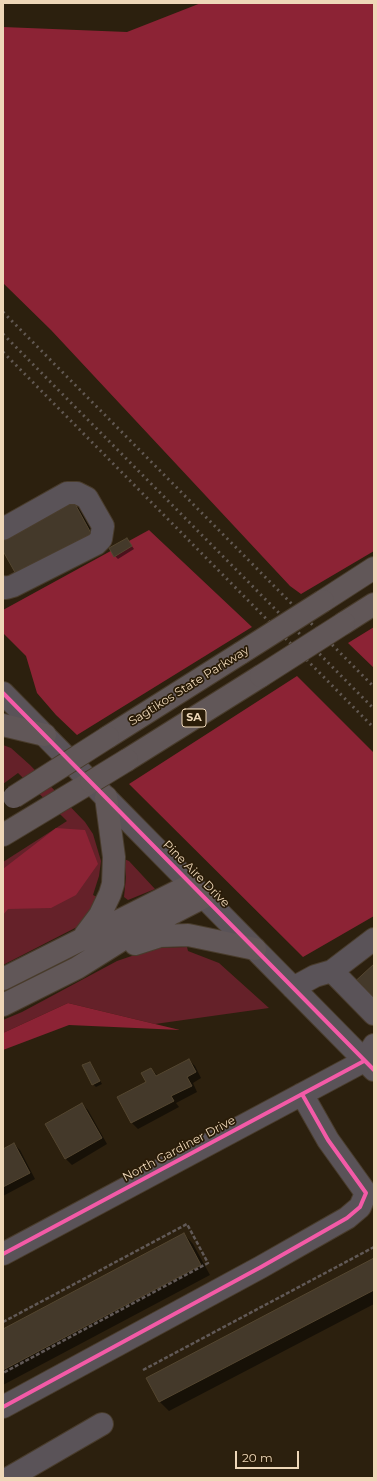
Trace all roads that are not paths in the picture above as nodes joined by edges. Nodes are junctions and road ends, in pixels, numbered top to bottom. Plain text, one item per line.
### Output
1 (3, 529) edge
2 (374, 568) edge
3 (3, 587) edge
4 (374, 604) edge
5 (3, 693) edge
6 (3, 725) edge
7 (45, 735) junction
8 (106, 797) junction
9 (8, 800) edge
10 (3, 836) edge
11 (198, 891) junction
12 (82, 938) junction
13 (374, 939) edge
14 (255, 949) junction
15 (77, 968) junction
16 (332, 971) junction
17 (3, 978) edge
18 (293, 988) junction
19 (3, 1005) edge
20 (374, 1014) edge
21 (371, 1059) edge
22 (302, 1094) junction
23 (3, 1254) edge
24 (3, 1407) edge
25 (102, 1424) dead end
26 (9, 1478) edge

1 - 3 street
2 - 9 highway, Sagtikos State Parkway / SA, bridge
4 - 10 highway, SA, bridge
5 - 7 street, Pine Aire Drive
6 - 7 highway
7 - 8 street, Pine Aire Drive
8 - 11 street, Pine Aire Drive
8 - 12 highway
11 - 12 highway
11 - 14 street, Pine Aire Drive
11 - 15 highway
12 - 17 highway
13 - 16 street
14 - 15 highway
14 - 18 street, Pine Aire Drive
15 - 19 highway
16 - 18 street
16 - 20 street
18 - 21 street, Pine Aire Drive
21 - 22 street, North Gardiner Drive
22 - 23 street, North Gardiner Drive
22 - 24 street
25 - 26 street

